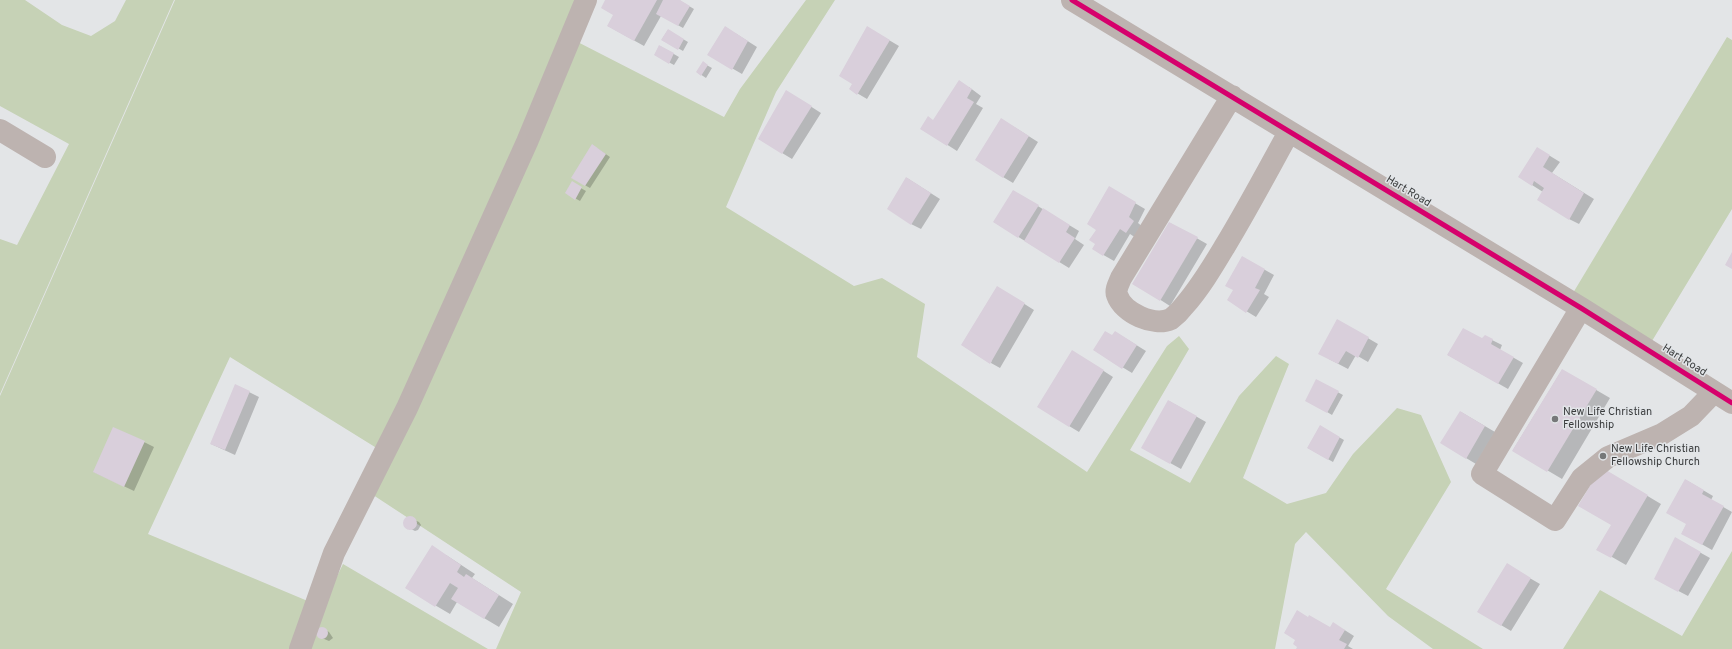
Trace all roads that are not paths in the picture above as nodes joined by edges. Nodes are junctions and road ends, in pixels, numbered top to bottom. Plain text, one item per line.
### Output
1 (586, 0) edge
2 (1072, 0) edge
3 (1232, 96) junction
4 (0, 130) edge
5 (1289, 132) junction
6 (44, 156) dead end
7 (1581, 308) junction
8 (1714, 392) junction
9 (1732, 403) edge
10 (300, 649) edge

1 - 10 street
2 - 3 street, Hart Road
3 - 5 street, Hart Road
3 - 5 street
4 - 6 street
5 - 7 street, Hart Road
7 - 8 street, Hart Road
7 - 8 street
8 - 9 street, Hart Road

